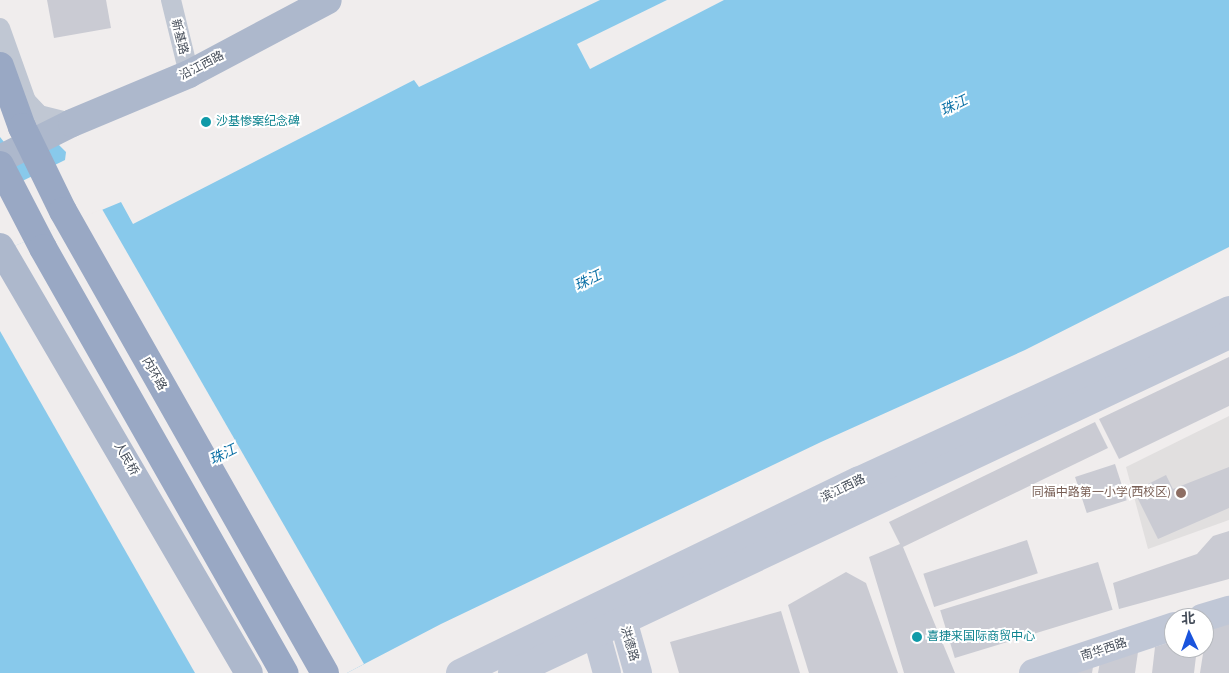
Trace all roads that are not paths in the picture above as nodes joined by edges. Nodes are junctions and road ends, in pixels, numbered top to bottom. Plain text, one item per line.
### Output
1 (171, 0) edge
2 (328, 0) edge
3 (0, 28) edge
4 (0, 66) edge
5 (189, 74) junction
6 (0, 101) edge
7 (72, 123) junction
8 (0, 159) edge
9 (0, 165) edge
10 (0, 247) edge
11 (0, 269) edge
12 (1229, 310) edge
13 (1229, 335) edge
14 (1229, 610) edge
15 (612, 613) junction
16 (1214, 614) edge
17 (1164, 629) edge
18 (596, 632) junction
19 (233, 673) edge
20 (249, 673) edge
21 (284, 673) edge
22 (325, 673) edge
23 (460, 673) edge
24 (512, 673) edge
25 (607, 673) edge
26 (638, 673) edge
27 (1034, 673) edge

1 - 5 street, 新基路
2 - 5 main road, 沿江西路
3 - 7 street
4 - 22 highway, 内环路
5 - 7 main road, 沿江西路
6 - 7 main road
7 - 8 main road, 沿江西路
9 - 21 highway
10 - 20 main road, 人民桥
11 - 19 main road, 人民桥
12 - 15 main road, 滨江西路
13 - 15 main road, 滨江西路
14 - 16 main road
15 - 18 main road
15 - 23 main road, 滨江西路
15 - 26 main road, 洪德路
17 - 27 main road, 南华西路
18 - 24 main road
18 - 25 main road

